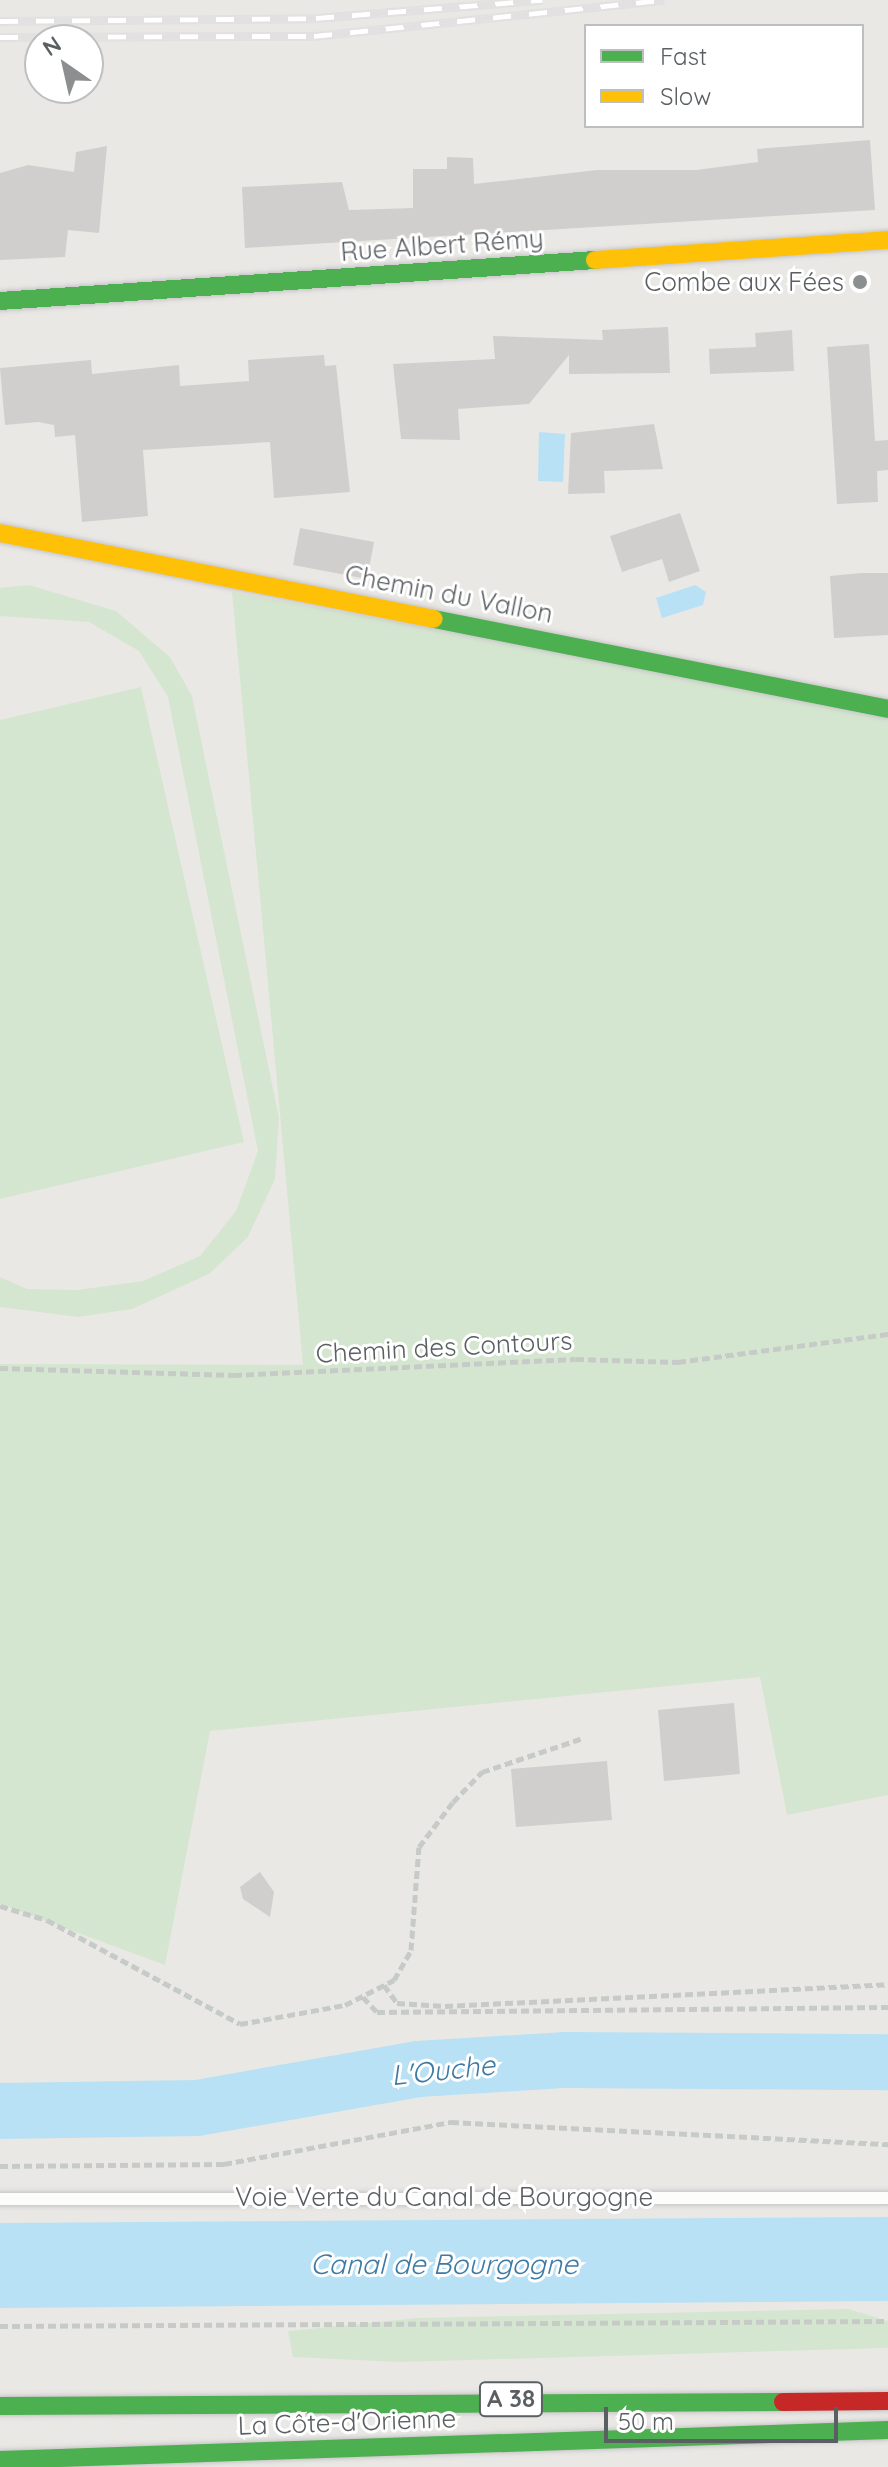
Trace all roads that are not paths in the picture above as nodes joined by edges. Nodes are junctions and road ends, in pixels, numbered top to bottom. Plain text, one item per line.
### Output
1 (888, 240) edge
2 (0, 301) edge
3 (0, 533) edge
4 (888, 709) edge
5 (888, 2198) edge
6 (0, 2199) edge
7 (888, 2393) edge
8 (781, 2399) junction
9 (888, 2401) edge
10 (0, 2406) edge
11 (888, 2430) edge
12 (0, 2460) edge

1 - 2 main road, Rue Albert Rémy
3 - 4 main road, Chemin du Vallon
5 - 6 lane, Voie Verte du Canal de Bourgogne
7 - 8 main road
8 - 9 main road, La Côte-d'Orienne / A 38
8 - 10 main road, La Côte-d'Orienne / A 38
11 - 12 main road, La Côte-d'Orienne / A 38

